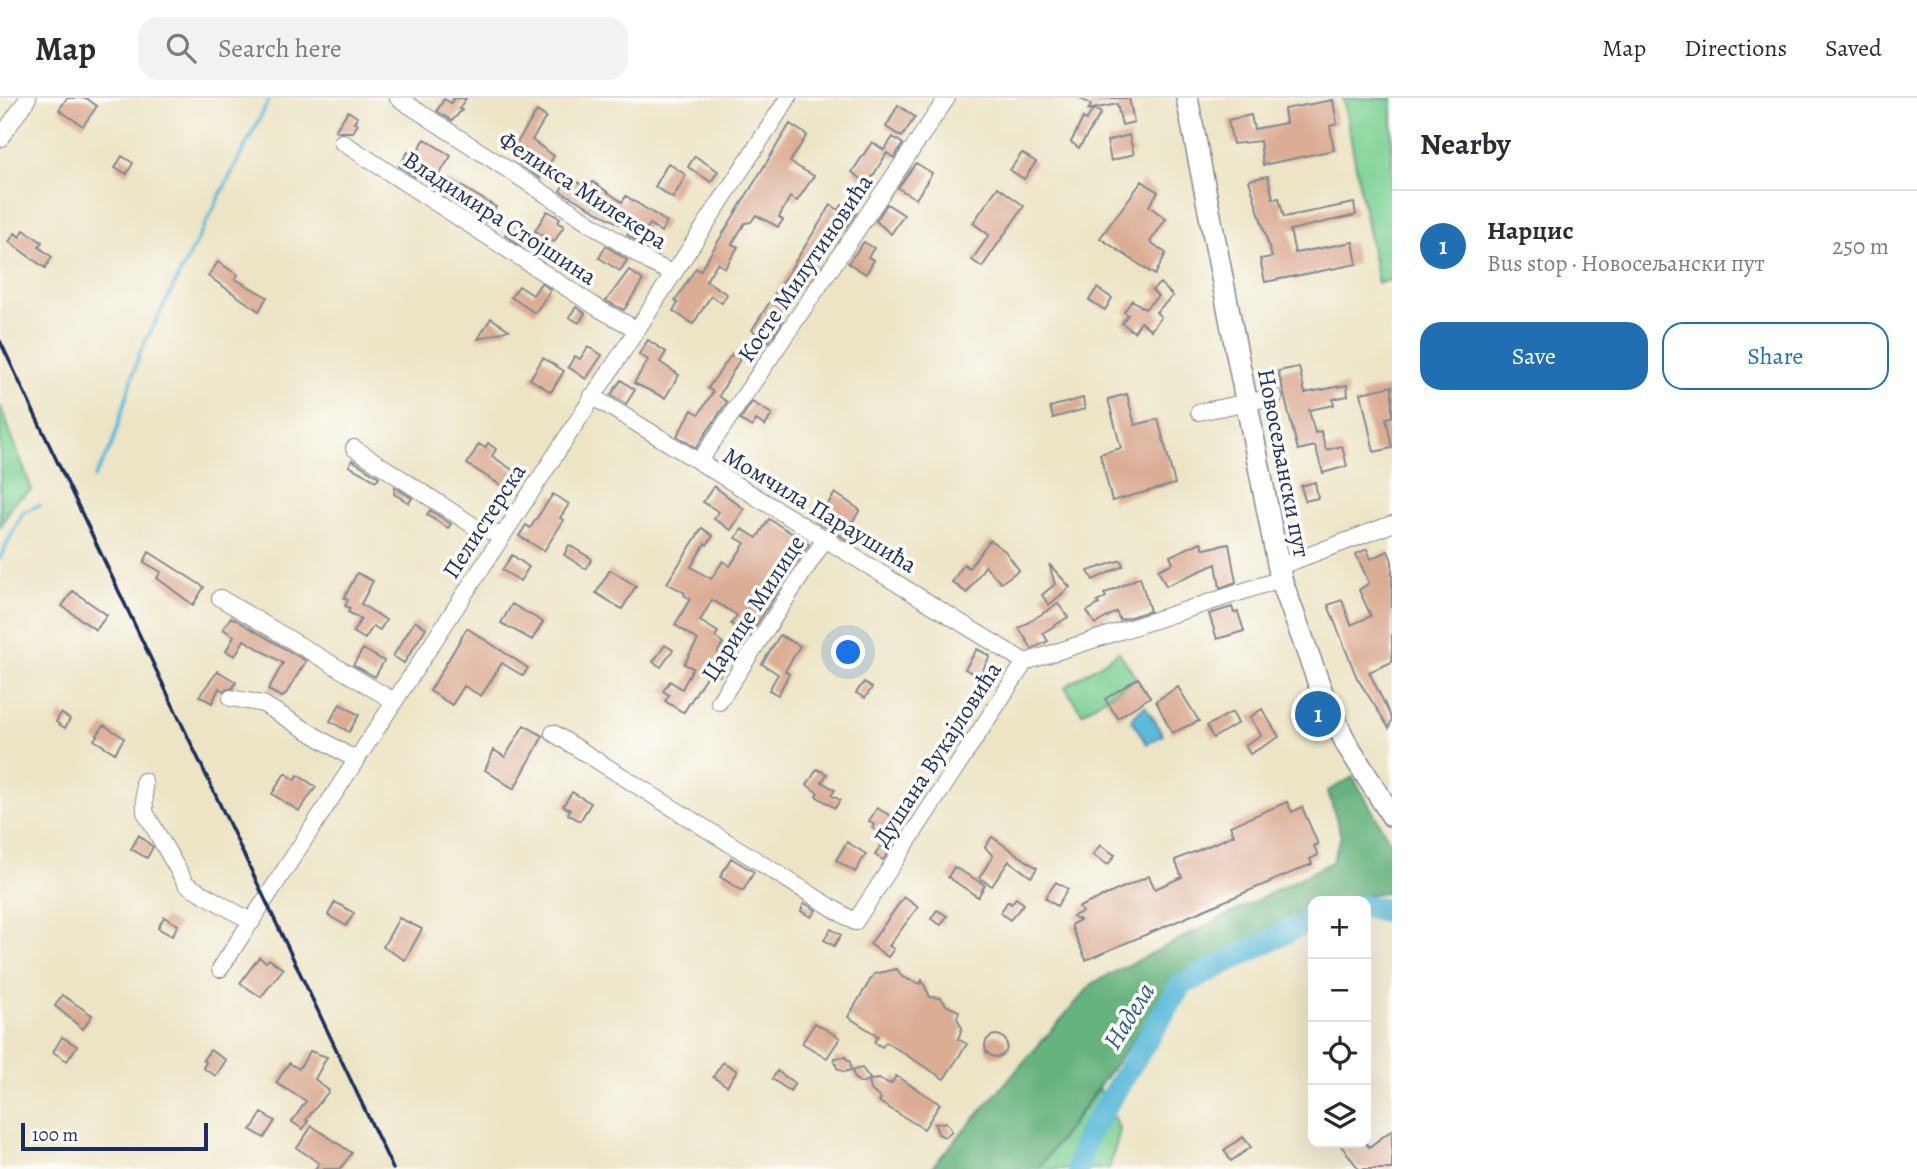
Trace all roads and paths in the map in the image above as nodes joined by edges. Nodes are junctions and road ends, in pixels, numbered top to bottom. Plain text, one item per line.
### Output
1 (28, 98) edge
2 (398, 98) edge
3 (947, 98) edge
4 (1187, 98) edge
5 (784, 99) edge
6 (0, 139) edge
7 (342, 142) dead end
8 (673, 273) junction
9 (636, 329) junction
10 (592, 396) junction
11 (1273, 397) dead end
12 (1245, 404) junction
13 (1199, 412) dead end
14 (354, 448) dead end
15 (699, 462) junction
16 (1392, 524) edge
17 (501, 535) junction
18 (825, 539) junction
19 (1280, 573) junction
20 (220, 598) dead end
21 (1025, 662) junction
22 (231, 698) dead end
23 (394, 701) junction
24 (719, 702) dead end
25 (553, 733) dead end
26 (358, 758) junction
27 (144, 781) dead end
28 (1392, 816) edge
29 (251, 922) junction
30 (219, 970) dead end

1 - 6 street
2 - 8 street, Феликса Милекера
3 - 15 street, Косте Милутиновића
4 - 12 main road, Новосељански пут
5 - 8 street, Пелистерска
7 - 9 street, Владимира Стојшина
8 - 9 street, Пелистерска
9 - 10 street, Пелистерска
10 - 15 street, Момчила Параушића
10 - 17 street, Пелистерска
11 - 12 street
12 - 13 street
12 - 19 main road, Новосељански пут
14 - 17 street
15 - 18 street, Момчила Параушића
16 - 19 street, Душана Вукајловића
17 - 23 street, Пелистерска
18 - 21 street, Момчила Параушића
18 - 24 street, Царице Милице
19 - 21 street, Душана Вукајловића
19 - 28 main road, Новосељански пут
20 - 23 street
21 - 25 street, Душана Вукајловића
22 - 26 street
23 - 26 street, Пелистерска
26 - 29 street, Пелистерска
27 - 29 street
29 - 30 street, Пелистерска

